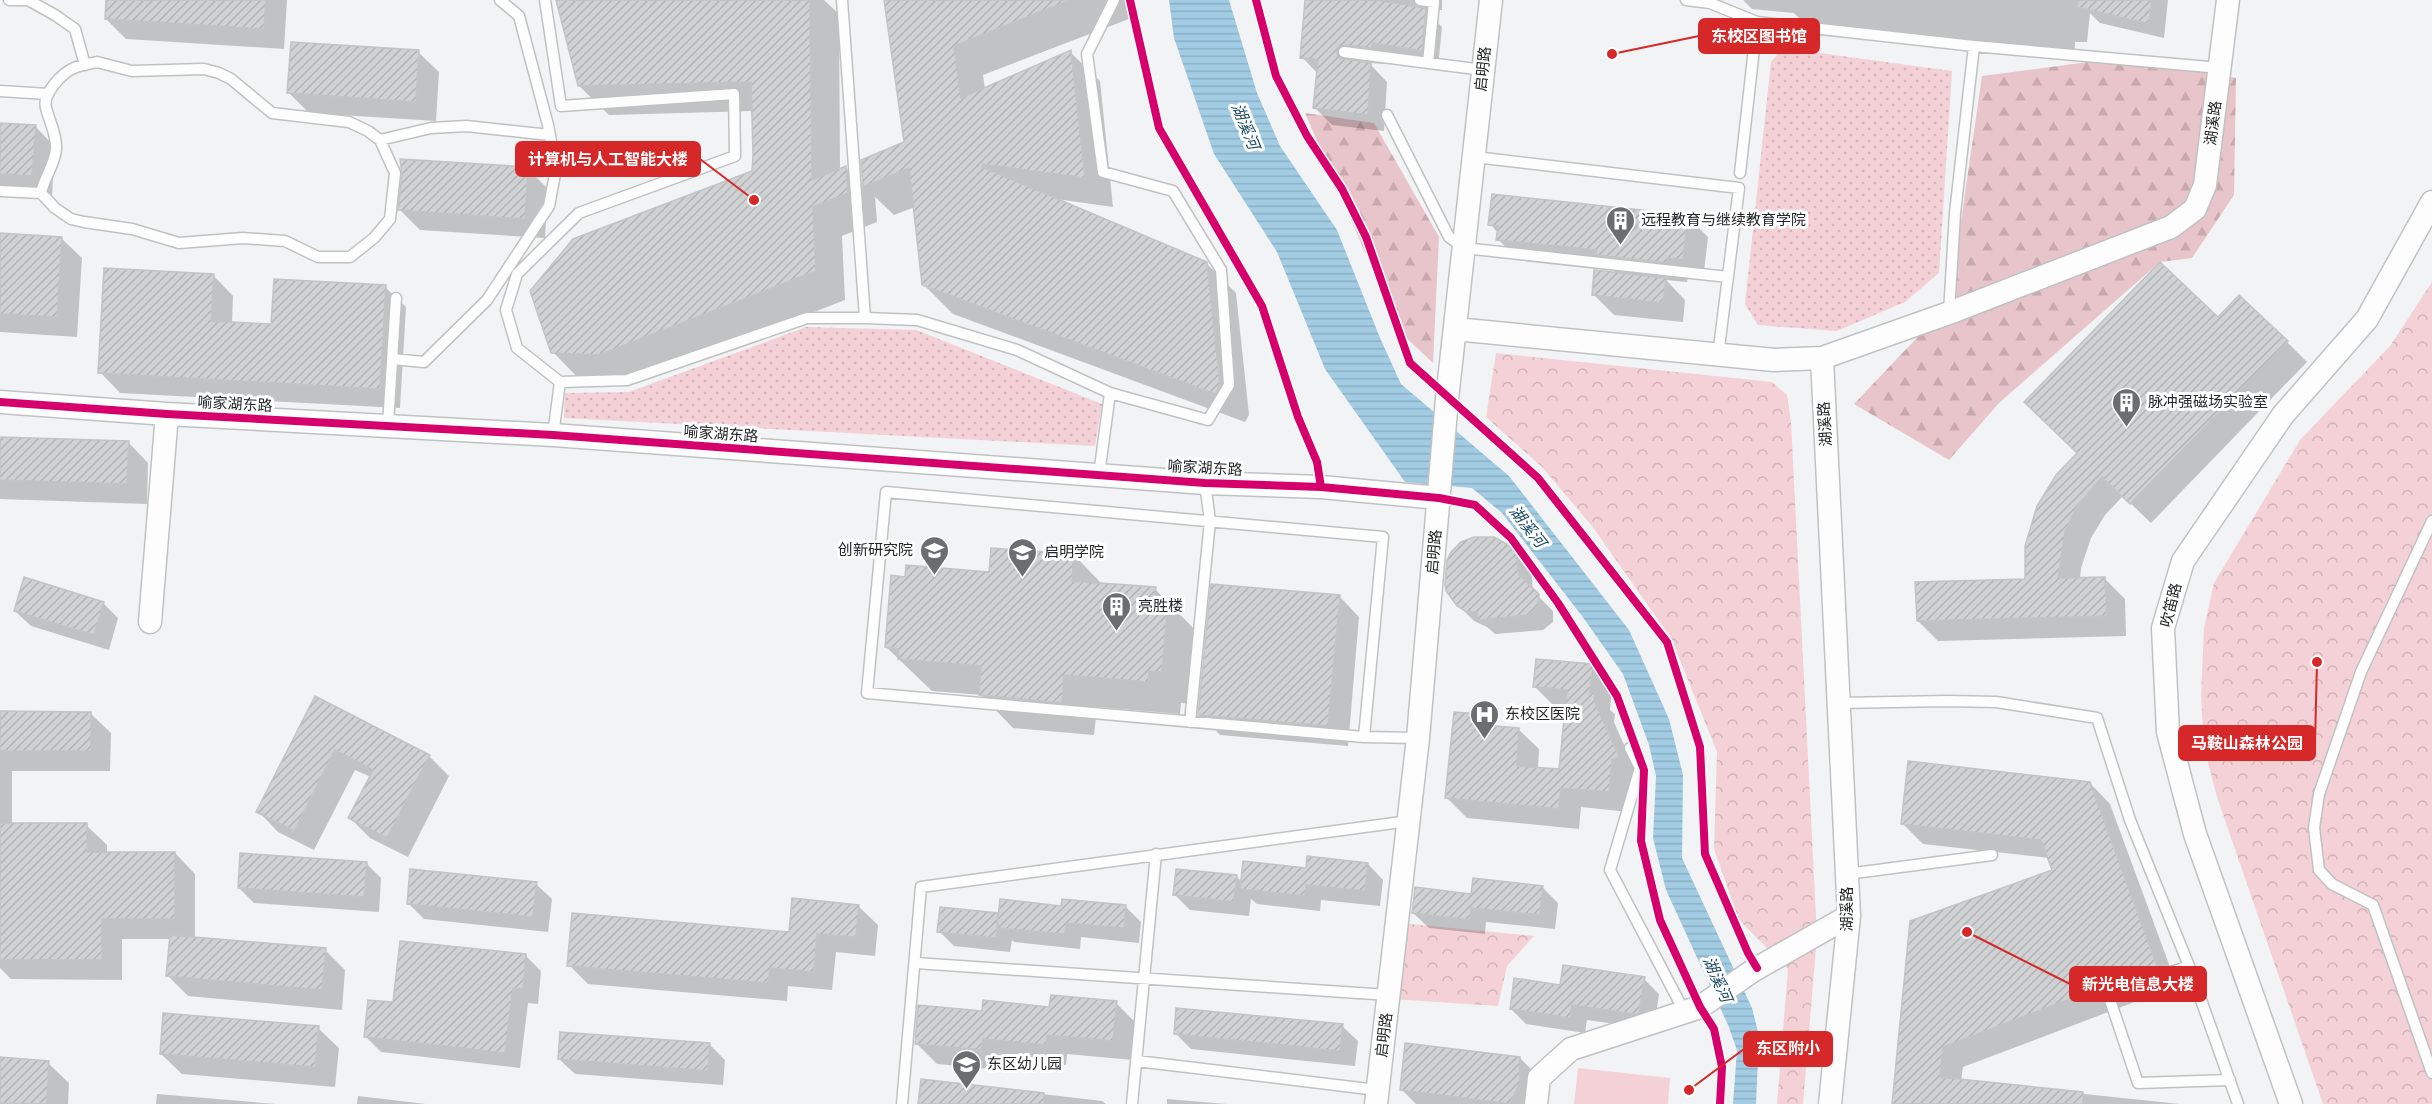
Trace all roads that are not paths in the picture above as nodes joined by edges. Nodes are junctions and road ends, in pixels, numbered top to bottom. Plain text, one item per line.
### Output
1 (9, 0) edge
2 (500, 0) edge
3 (545, 0) edge
4 (842, 0) edge
5 (1114, 0) edge
6 (1420, 0) edge
7 (1491, 0) edge
8 (1686, 0) edge
9 (2228, 0) edge
10 (1757, 22) junction
11 (1974, 46) junction
12 (1344, 52) dead end
13 (1428, 63) junction
14 (85, 65) junction
15 (2220, 68) junction
16 (1483, 70) junction
17 (0, 91) edge
18 (48, 94) junction
19 (1387, 116) dead end
20 (550, 135) junction
21 (380, 140) junction
22 (1475, 157) junction
23 (1740, 173) dead end
24 (0, 191) edge
25 (41, 194) junction
26 (2432, 202) edge
27 (1464, 248) junction
28 (1728, 277) junction
29 (396, 298) dead end
30 (1949, 312) junction
31 (865, 318) junction
32 (1455, 329) junction
33 (1718, 356) junction
34 (1822, 358) junction
35 (392, 359) junction
36 (560, 382) junction
37 (1110, 393) junction
38 (0, 402) edge
39 (167, 414) junction
40 (388, 425) junction
41 (553, 435) junction
42 (1099, 475) junction
43 (1205, 483) junction
44 (1439, 497) junction
45 (1210, 521) junction
46 (2432, 521) edge
47 (150, 622) dead end
48 (1839, 704) junction
49 (1190, 722) junction
50 (1364, 737) junction
51 (1418, 738) junction
52 (1630, 748) dead end
53 (1409, 821) junction
54 (1156, 854) junction
55 (1992, 855) dead end
56 (1847, 874) junction
57 (1849, 916) junction
58 (916, 963) junction
59 (2189, 966) junction
60 (1146, 977) junction
61 (1388, 995) junction
62 (1692, 1009) junction
63 (1137, 1061) junction
64 (2432, 1073) edge
65 (2230, 1080) junction
66 (1377, 1097) edge
67 (902, 1104) edge
68 (1132, 1104) edge
69 (1536, 1104) edge
70 (1830, 1104) edge
71 (2238, 1104) edge
72 (2291, 1104) edge

1 - 14 lane
2 - 20 lane
3 - 36 lane
4 - 31 lane
5 - 37 lane
6 - 13 lane
7 - 16 street, 启明路
8 - 10 lane
9 - 15 street, 湖溪路
10 - 11 lane
10 - 23 lane
11 - 15 lane
11 - 30 lane
12 - 13 lane
13 - 16 lane
14 - 18 lane
14 - 21 lane
15 - 30 street, 湖溪路
16 - 22 street, 启明路
17 - 18 lane
18 - 25 lane
19 - 27 lane
20 - 21 lane
20 - 35 lane
21 - 25 lane
22 - 27 street, 启明路
22 - 28 lane
24 - 25 lane
26 - 72 street, 吹笛路
27 - 28 lane
27 - 32 street, 启明路
28 - 33 lane
29 - 35 lane
30 - 34 street, 湖溪路
31 - 36 lane
31 - 37 lane
32 - 33 street
32 - 44 street, 启明路
33 - 34 street
34 - 48 street, 湖溪路
35 - 40 lane
36 - 41 lane
37 - 42 lane
38 - 39 street, 喻家湖东路
39 - 40 street, 喻家湖东路
39 - 47 street
40 - 41 street, 喻家湖东路
41 - 42 street, 喻家湖东路
42 - 43 street, 喻家湖东路
43 - 44 street, 喻家湖东路
43 - 45 lane
44 - 51 street, 启明路
45 - 49 lane
45 - 49 lane
45 - 50 lane
46 - 64 lane
48 - 56 street, 湖溪路
48 - 59 lane
49 - 50 lane
50 - 51 lane
51 - 53 street, 启明路
52 - 62 lane
53 - 54 lane
53 - 61 street, 启明路
54 - 58 lane
54 - 60 lane
55 - 56 lane
56 - 57 street, 湖溪路
57 - 62 street
57 - 70 street, 湖溪路
58 - 60 lane
58 - 67 lane
59 - 65 lane
59 - 65 lane
60 - 61 lane
60 - 63 lane
61 - 66 street, 启明路
62 - 69 street
63 - 66 lane
63 - 68 lane
65 - 71 lane

